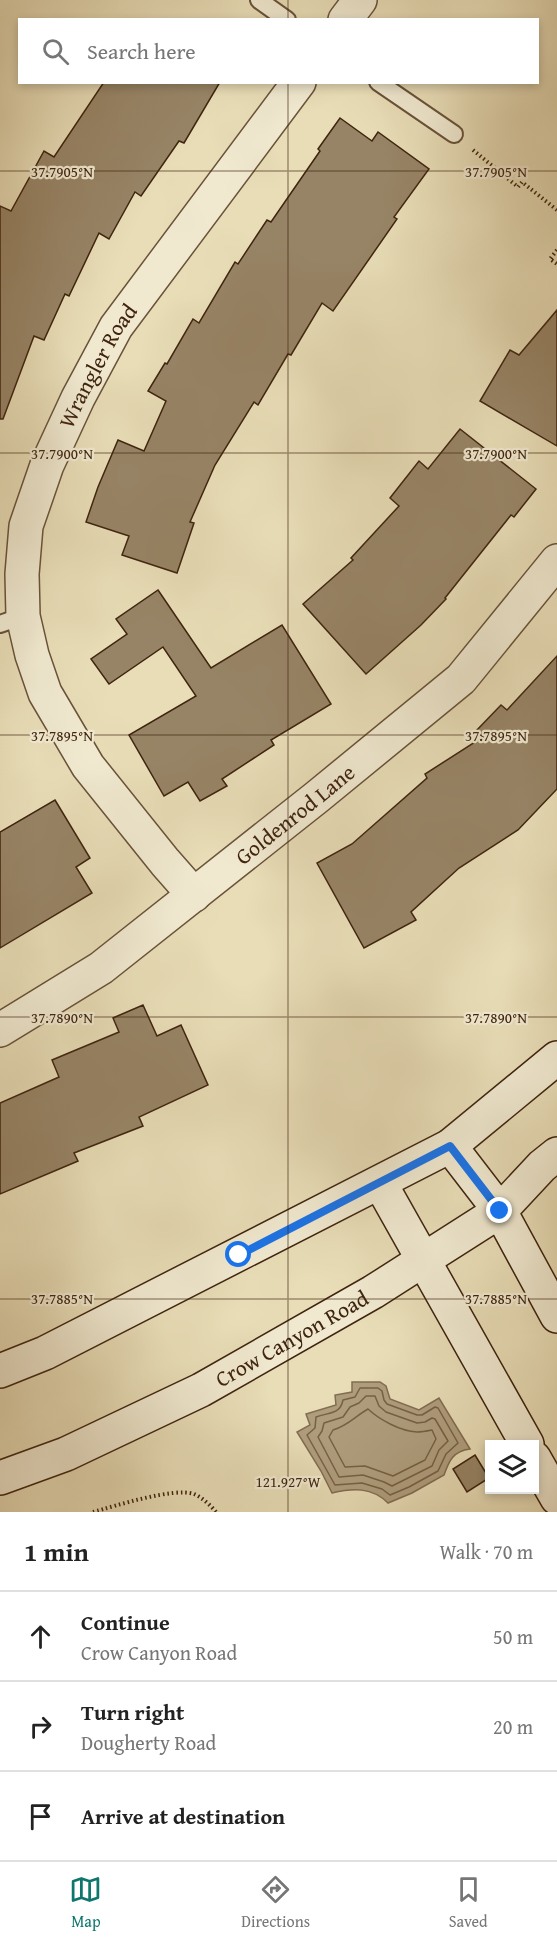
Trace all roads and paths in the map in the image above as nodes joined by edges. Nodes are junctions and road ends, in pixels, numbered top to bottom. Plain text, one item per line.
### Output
1 (259, 0) edge
2 (360, 0) edge
3 (284, 18) edge
4 (346, 18) edge
5 (298, 84) edge
6 (381, 84) edge
7 (454, 134) dead end
8 (483, 158) dead end
9 (557, 210) edge
10 (557, 250) edge
11 (557, 264) edge
12 (557, 561) edge
13 (12, 620) edge
14 (194, 896) junction
15 (0, 1030) edge
16 (557, 1058) edge
17 (450, 1146) junction
18 (557, 1154) edge
19 (380, 1183) junction
20 (500, 1211) junction
21 (423, 1259) junction
22 (557, 1316) edge
23 (0, 1371) edge
24 (525, 1440) edge
25 (539, 1467) edge
26 (0, 1478) edge
27 (557, 1498) edge
28 (93, 1512) edge
29 (216, 1512) edge

1 - 3 lane
2 - 4 main road
5 - 13 main road, Wrangler Road
6 - 7 lane
8 - 9 path
10 - 11 path
12 - 14 main road, Goldenrod Lane
13 - 14 main road, Wrangler Road
14 - 15 main road, Goldenrod Lane
16 - 17 main road
17 - 19 main road
17 - 20 main road
18 - 20 main road, Crow Canyon Road
19 - 21 main road
19 - 23 main road
20 - 21 main road, Crow Canyon Road
20 - 22 main road
21 - 24 main road
21 - 26 main road, Crow Canyon Road
25 - 27 main road
28 - 29 path

